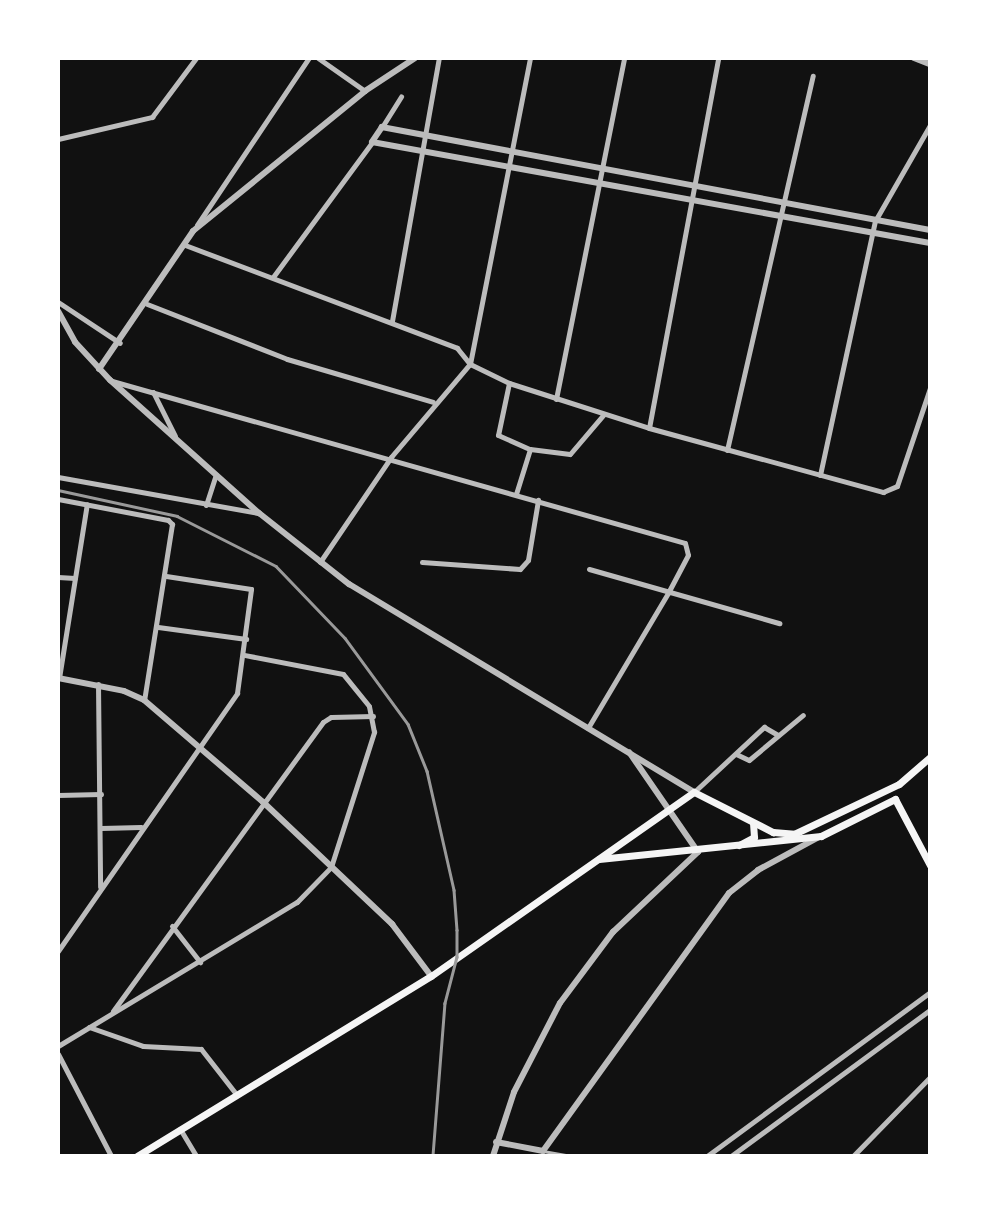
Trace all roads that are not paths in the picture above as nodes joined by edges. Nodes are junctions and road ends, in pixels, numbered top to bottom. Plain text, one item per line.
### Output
1 (196, 58) edge
2 (309, 58) edge
3 (318, 58) edge
4 (415, 58) edge
5 (439, 58) edge
6 (530, 58) edge
7 (625, 58) edge
8 (718, 58) edge
9 (914, 58) edge
10 (930, 64) edge
11 (813, 76) dead end
12 (365, 91) junction
13 (401, 97) dead end
14 (930, 125) edge
15 (382, 127) junction
16 (424, 135) junction
17 (58, 139) edge
18 (372, 142) junction
19 (421, 152) junction
20 (513, 153) junction
21 (510, 167) junction
22 (604, 169) junction
23 (602, 185) junction
24 (694, 185) junction
25 (692, 200) junction
26 (784, 202) junction
27 (781, 215) junction
28 (875, 221) junction
29 (930, 230) edge
30 (193, 231) junction
31 (872, 233) junction
32 (930, 243) edge
33 (185, 245) junction
34 (273, 276) junction
35 (58, 302) edge
36 (147, 304) junction
37 (58, 311) edge
38 (392, 321) junction
39 (61, 325) edge
40 (120, 343) junction
41 (470, 364) junction
42 (99, 369) junction
43 (110, 380) junction
44 (509, 383) junction
45 (930, 388) edge
46 (153, 392) junction
47 (556, 399) junction
48 (433, 402) junction
49 (604, 414) junction
50 (649, 428) junction
51 (175, 436) junction
52 (530, 449) junction
53 (727, 450) junction
54 (391, 457) junction
55 (216, 475) junction
56 (820, 475) junction
57 (58, 477) edge
58 (516, 494) junction
59 (58, 499) edge
60 (538, 500) junction
61 (87, 503) junction
62 (206, 505) junction
63 (259, 513) junction
64 (320, 562) junction
65 (422, 562) dead end
66 (589, 569) dead end
67 (166, 576) junction
68 (58, 577) edge
69 (75, 579) junction
70 (668, 593) junction
71 (779, 623) dead end
72 (158, 628) junction
73 (246, 639) junction
74 (244, 655) junction
75 (58, 678) edge
76 (98, 684) junction
77 (144, 700) junction
78 (803, 715) dead end
79 (373, 716) junction
80 (588, 728) junction
81 (778, 735) junction
82 (199, 748) junction
83 (626, 749) junction
84 (736, 754) junction
85 (930, 757) edge
86 (900, 784) junction
87 (694, 792) junction
88 (58, 794) edge
89 (101, 794) junction
90 (895, 799) junction
91 (263, 802) junction
92 (669, 808) junction
93 (753, 823) junction
94 (141, 827) junction
95 (101, 828) junction
96 (821, 836) junction
97 (795, 837) junction
98 (732, 848) junction
99 (698, 852) junction
100 (599, 859) junction
101 (930, 865) edge
102 (331, 867) junction
103 (100, 887) junction
104 (172, 926) junction
105 (58, 951) edge
106 (200, 962) junction
107 (431, 976) junction
108 (930, 992) edge
109 (930, 1010) edge
110 (111, 1014) junction
111 (89, 1027) junction
112 (58, 1046) edge
113 (58, 1054) edge
114 (930, 1077) edge
115 (237, 1094) junction
116 (180, 1129) junction
117 (496, 1142) junction
118 (543, 1151) junction
119 (111, 1156) edge
120 (136, 1156) edge
121 (196, 1156) edge
122 (493, 1156) edge
123 (570, 1156) edge
124 (707, 1156) edge
125 (731, 1156) edge
126 (853, 1156) edge

1 - 17 street
2 - 30 street
3 - 12 street
4 - 12 street
5 - 16 street
6 - 20 street
7 - 22 street
8 - 24 street
9 - 10 street
11 - 26 street
12 - 30 street
13 - 15 street
14 - 28 street
15 - 16 street
15 - 18 street
16 - 19 street
16 - 20 street
18 - 19 street
18 - 34 street
19 - 21 street
19 - 38 street
20 - 21 street
20 - 22 street
21 - 23 street
21 - 41 street
22 - 23 street
22 - 24 street
23 - 25 street
23 - 47 street
24 - 25 street
24 - 26 street
25 - 27 street
25 - 50 street
26 - 27 street
26 - 28 street
27 - 31 street
27 - 53 street
28 - 29 street
28 - 31 street
30 - 33 street
31 - 32 street
31 - 56 street
33 - 34 street
33 - 36 street
34 - 38 street
35 - 40 street
36 - 40 street
36 - 48 street
37 - 39 street
38 - 41 street
39 - 42 street
40 - 42 street
41 - 44 street
41 - 48 street
42 - 43 street
43 - 46 street
43 - 51 street
44 - 47 street
44 - 52 street
45 - 56 street
46 - 51 street
46 - 54 street
47 - 49 street
48 - 54 street
49 - 50 street
49 - 52 street
50 - 53 street
51 - 55 street
52 - 58 street
53 - 56 street
54 - 58 street
54 - 64 street
55 - 62 street
55 - 63 street
57 - 62 street
58 - 60 street
59 - 61 street
60 - 65 street
60 - 70 street
61 - 67 street
61 - 69 street
62 - 63 street
63 - 64 street
64 - 80 street
66 - 70 street
67 - 72 street
67 - 73 street
68 - 69 street
69 - 75 street
70 - 71 street
70 - 80 street
72 - 73 street
72 - 77 street
73 - 74 street
74 - 79 street
74 - 82 street
75 - 76 street
76 - 77 street
76 - 89 street
77 - 82 street
78 - 81 street
79 - 91 street
79 - 102 street
80 - 83 street
81 - 84 street
81 - 84 street
82 - 91 street
82 - 94 street
83 - 87 street
83 - 92 street
84 - 87 street
85 - 86 main road
86 - 90 main road
86 - 97 main road
87 - 92 main road
87 - 93 main road
88 - 89 street
89 - 95 street
90 - 96 main road
90 - 101 main road
91 - 102 street
91 - 104 street
92 - 99 street
92 - 100 main road
93 - 97 main road
93 - 98 main road
94 - 95 street
94 - 103 street
95 - 103 street
96 - 97 main road
96 - 118 street
97 - 98 main road
98 - 99 main road
99 - 100 main road
99 - 117 street
100 - 107 main road
102 - 106 street
102 - 107 street
103 - 105 street
104 - 106 street
104 - 110 street
106 - 110 street
107 - 115 main road
108 - 124 street
109 - 125 street
110 - 111 street
111 - 112 street
111 - 115 street
113 - 119 street
114 - 126 street
115 - 116 main road
116 - 120 main road
116 - 121 street
117 - 118 street
117 - 122 street
118 - 123 lane

